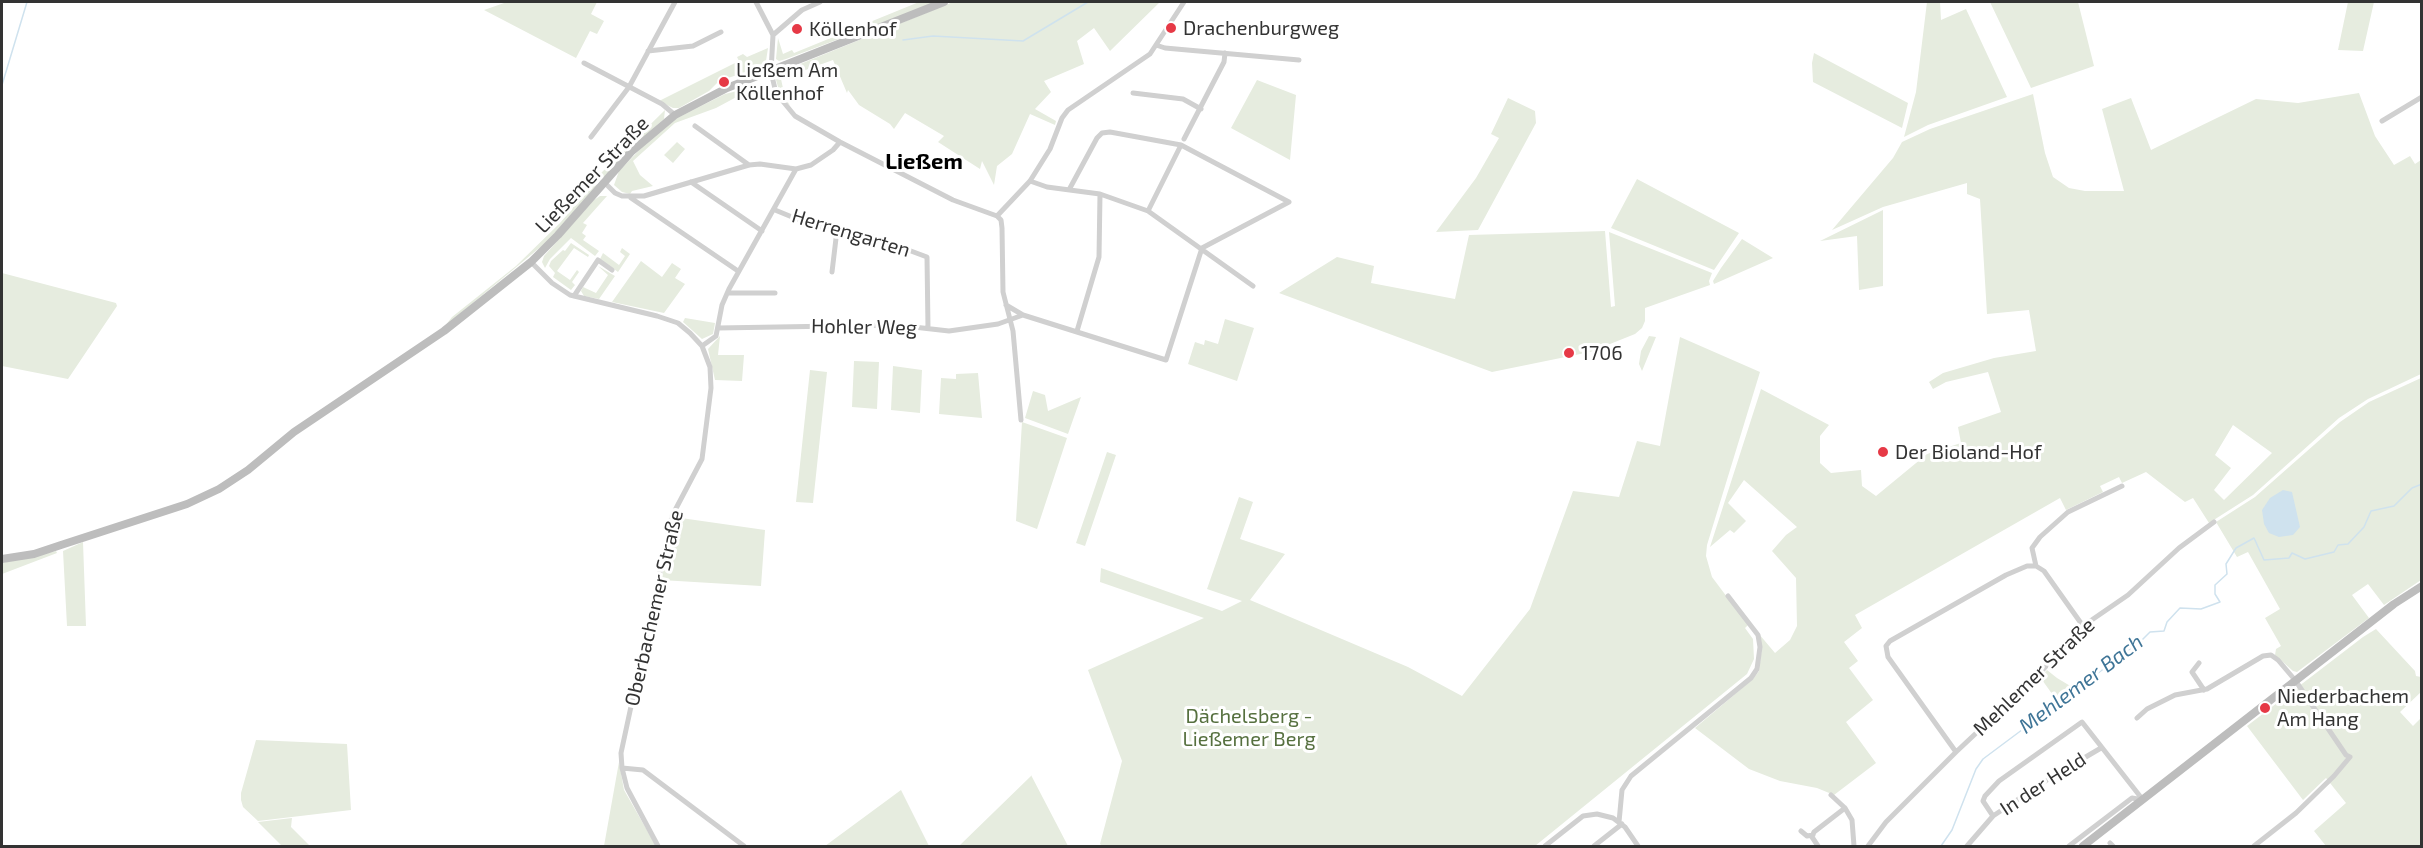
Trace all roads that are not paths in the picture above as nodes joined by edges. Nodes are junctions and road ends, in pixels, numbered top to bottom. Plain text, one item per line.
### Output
1 (675, 2) edge
2 (756, 2) edge
3 (820, 2) edge
4 (944, 2) edge
5 (1184, 2) edge
6 (721, 32) dead end
7 (772, 35) junction
8 (1156, 45) junction
9 (648, 51) junction
10 (1225, 53) junction
11 (1299, 60) dead end
12 (584, 63) dead end
13 (771, 72) junction
14 (629, 87) junction
15 (1133, 93) dead end
16 (2421, 97) edge
17 (1201, 109) junction
18 (675, 115) junction
19 (2382, 121) dead end
20 (695, 126) dead end
21 (591, 137) dead end
22 (1184, 139) dead end
23 (840, 142) junction
24 (1181, 145) junction
25 (749, 165) junction
26 (796, 169) junction
27 (1030, 181) junction
28 (691, 182) junction
29 (605, 183) junction
30 (1070, 188) junction
31 (1100, 194) junction
32 (631, 198) junction
33 (775, 210) junction
34 (1148, 211) junction
35 (997, 216) junction
36 (837, 230) junction
37 (762, 231) junction
38 (1202, 248) junction
39 (531, 262) junction
40 (612, 270) dead end
41 (738, 271) junction
42 (831, 272) dead end
43 (1253, 286) dead end
44 (728, 293) junction
45 (776, 293) dead end
46 (574, 296) junction
47 (1005, 304) junction
48 (1023, 315) junction
49 (1010, 321) junction
50 (718, 328) junction
51 (928, 328) junction
52 (1077, 331) junction
53 (702, 346) junction
54 (1021, 420) dead end
55 (2122, 486) dead end
56 (2214, 522) dead end
57 (2, 559) edge
58 (2036, 566) junction
59 (2421, 586) edge
60 (1728, 596) dead end
61 (2083, 626) junction
62 (2199, 663) dead end
63 (2295, 680) junction
64 (2204, 690) junction
65 (2137, 718) dead end
66 (2101, 748) junction
67 (1956, 752) junction
68 (622, 768) junction
69 (1831, 795) dead end
70 (2143, 800) junction
71 (1845, 808) junction
72 (1993, 816) junction
73 (1620, 823) junction
74 (1801, 831) dead end
75 (1813, 835) junction
76 (658, 846) edge
77 (744, 846) edge
78 (1545, 846) edge
79 (1594, 846) edge
80 (1638, 846) edge
81 (1818, 846) edge
82 (1854, 846) edge
83 (1868, 846) edge
84 (1967, 846) edge
85 (2069, 846) edge
86 (2084, 846) edge
87 (2254, 846) edge

1 - 9 street
2 - 7 street
3 - 7 street
4 - 13 street, Ließemer Straße
5 - 8 street
6 - 9 street
7 - 13 street
8 - 10 street
8 - 27 street
9 - 14 street
10 - 11 street
10 - 17 street
12 - 14 street
13 - 18 street, Ließemer Straße
13 - 23 street
14 - 18 street
14 - 21 street
15 - 17 street
16 - 19 street
17 - 22 street
18 - 29 street, Ließemer Straße
20 - 25 street
23 - 26 street
23 - 35 street
24 - 30 street
24 - 34 street
24 - 38 street
25 - 26 street
25 - 28 street
26 - 33 street
27 - 30 street
27 - 35 street
28 - 32 street
28 - 37 street
29 - 32 street
29 - 39 street, Ließemer Straße
30 - 31 street
31 - 34 street
31 - 52 street
32 - 41 street
33 - 36 street, Herrengarten
33 - 37 street
34 - 38 street
35 - 47 street
36 - 42 street
36 - 51 street, Herrengarten
37 - 41 street
38 - 43 street
38 - 52 street
39 - 46 street
39 - 57 street, Ließemer Straße
40 - 46 street
41 - 44 street
44 - 45 street
44 - 50 street
46 - 53 street
47 - 48 street
47 - 49 street
48 - 49 street, Hohler Weg
48 - 52 street
49 - 51 street, Hohler Weg
49 - 54 street
50 - 51 street, Hohler Weg
50 - 53 street
53 - 68 street, Oberbachemer Straße
55 - 58 street
56 - 61 street, Mehlemer Straße
58 - 61 street
58 - 67 street
59 - 63 street
60 - 73 street
61 - 67 street, Mehlemer Straße
62 - 64 street
63 - 64 street
63 - 70 street
63 - 87 street
64 - 65 street
66 - 70 street, In der Held
66 - 72 street, In der Held
66 - 72 street
67 - 83 street, Mehlemer Straße
68 - 76 street
68 - 77 street
69 - 71 street
70 - 85 street
70 - 86 street
71 - 75 street
71 - 82 street
72 - 84 street, In der Held
73 - 78 street
73 - 79 street
73 - 80 street
74 - 75 street
75 - 81 street

